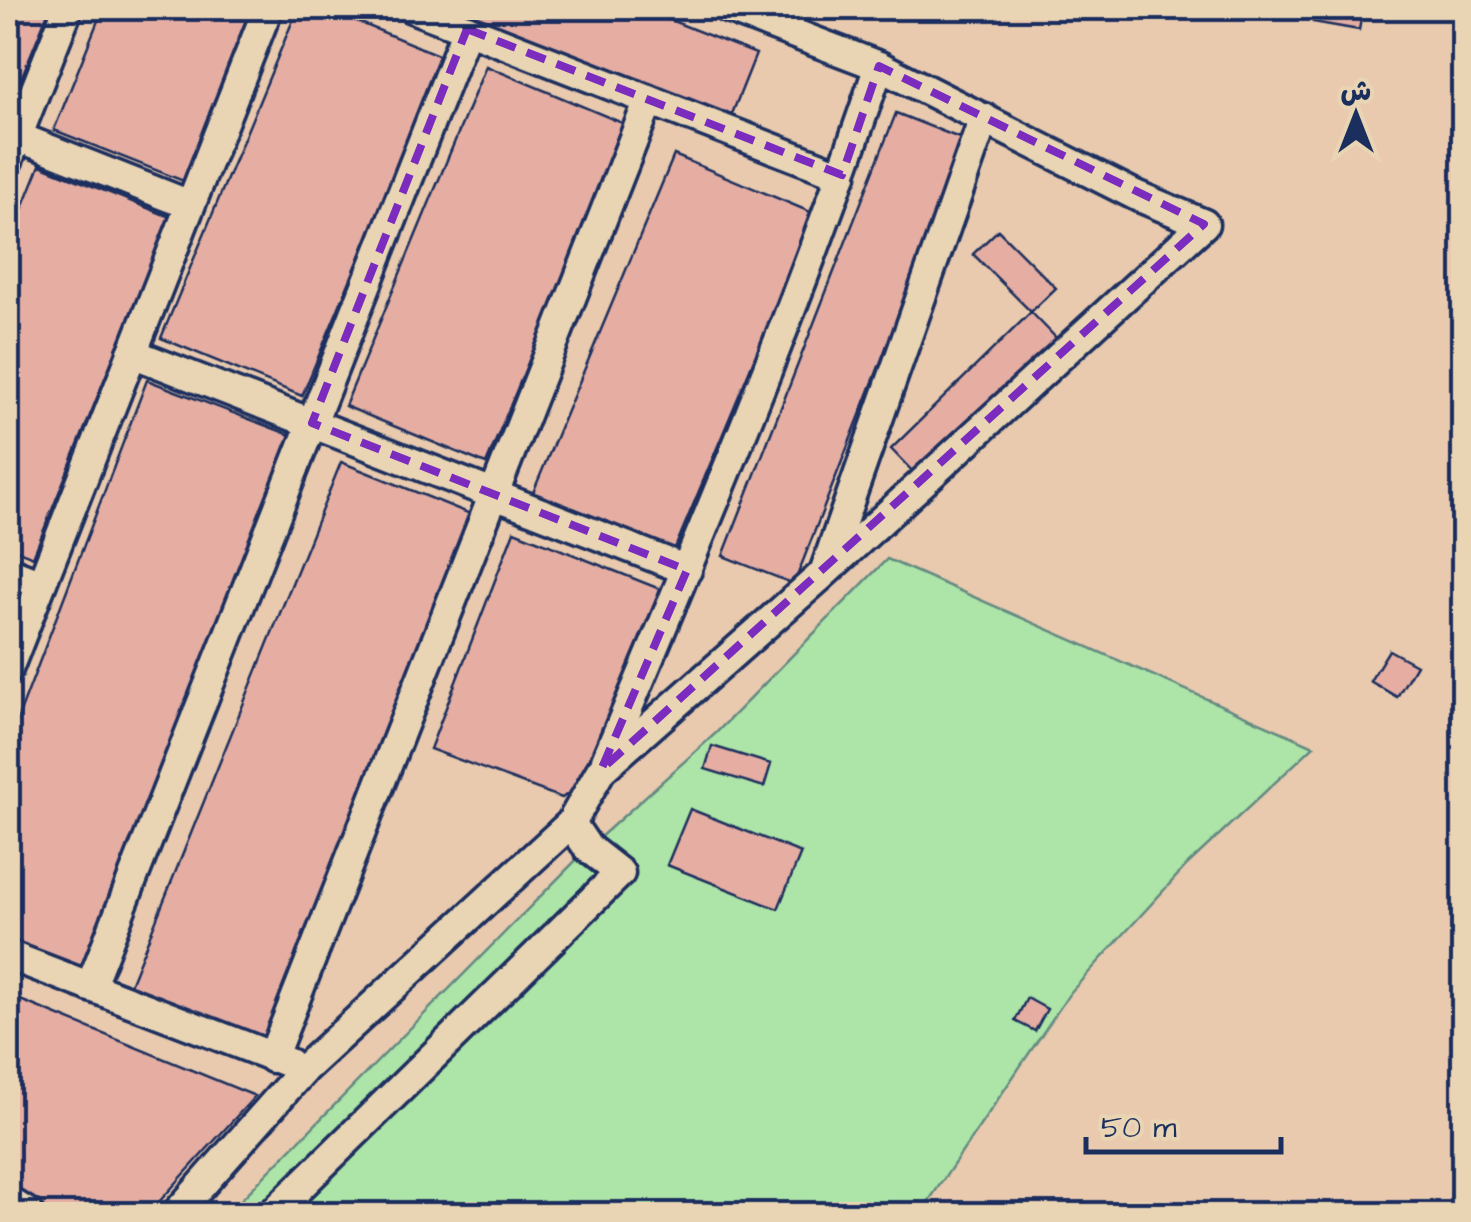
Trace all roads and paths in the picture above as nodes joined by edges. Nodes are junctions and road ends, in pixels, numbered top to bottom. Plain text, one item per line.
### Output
1 (68, 8) edge
2 (268, 8) edge
3 (412, 8) edge
4 (727, 8) edge
5 (467, 29) junction
6 (879, 66) junction
7 (650, 100) junction
8 (984, 118) junction
9 (11, 143) edge
10 (842, 175) junction
11 (190, 205) junction
12 (132, 353) junction
13 (312, 423) junction
14 (494, 495) junction
15 (687, 570) junction
16 (8, 571) edge
17 (823, 574) junction
18 (41, 584) junction
19 (8, 670) edge
20 (601, 770) junction
21 (571, 823) junction
22 (8, 955) edge
23 (90, 987) junction
24 (272, 1058) junction
25 (305, 1068) junction
26 (8, 1202) edge
27 (29, 1214) edge
28 (176, 1214) edge
29 (272, 1214) edge

1 - 9 street
2 - 11 street
3 - 5 street
4 - 6 street
5 - 7 street
5 - 13 street
6 - 8 street
6 - 10 street
7 - 10 street
7 - 14 street
8 - 17 street
8 - 17 street
9 - 11 street
10 - 15 street
11 - 12 street
12 - 13 street
12 - 18 street
13 - 14 street
13 - 23 street
14 - 15 street
14 - 24 street
15 - 20 street
16 - 18 street
17 - 20 street
18 - 19 street
20 - 21 street
21 - 25 street
21 - 29 street
22 - 23 street
23 - 24 street
24 - 25 street
25 - 28 street
26 - 27 street

